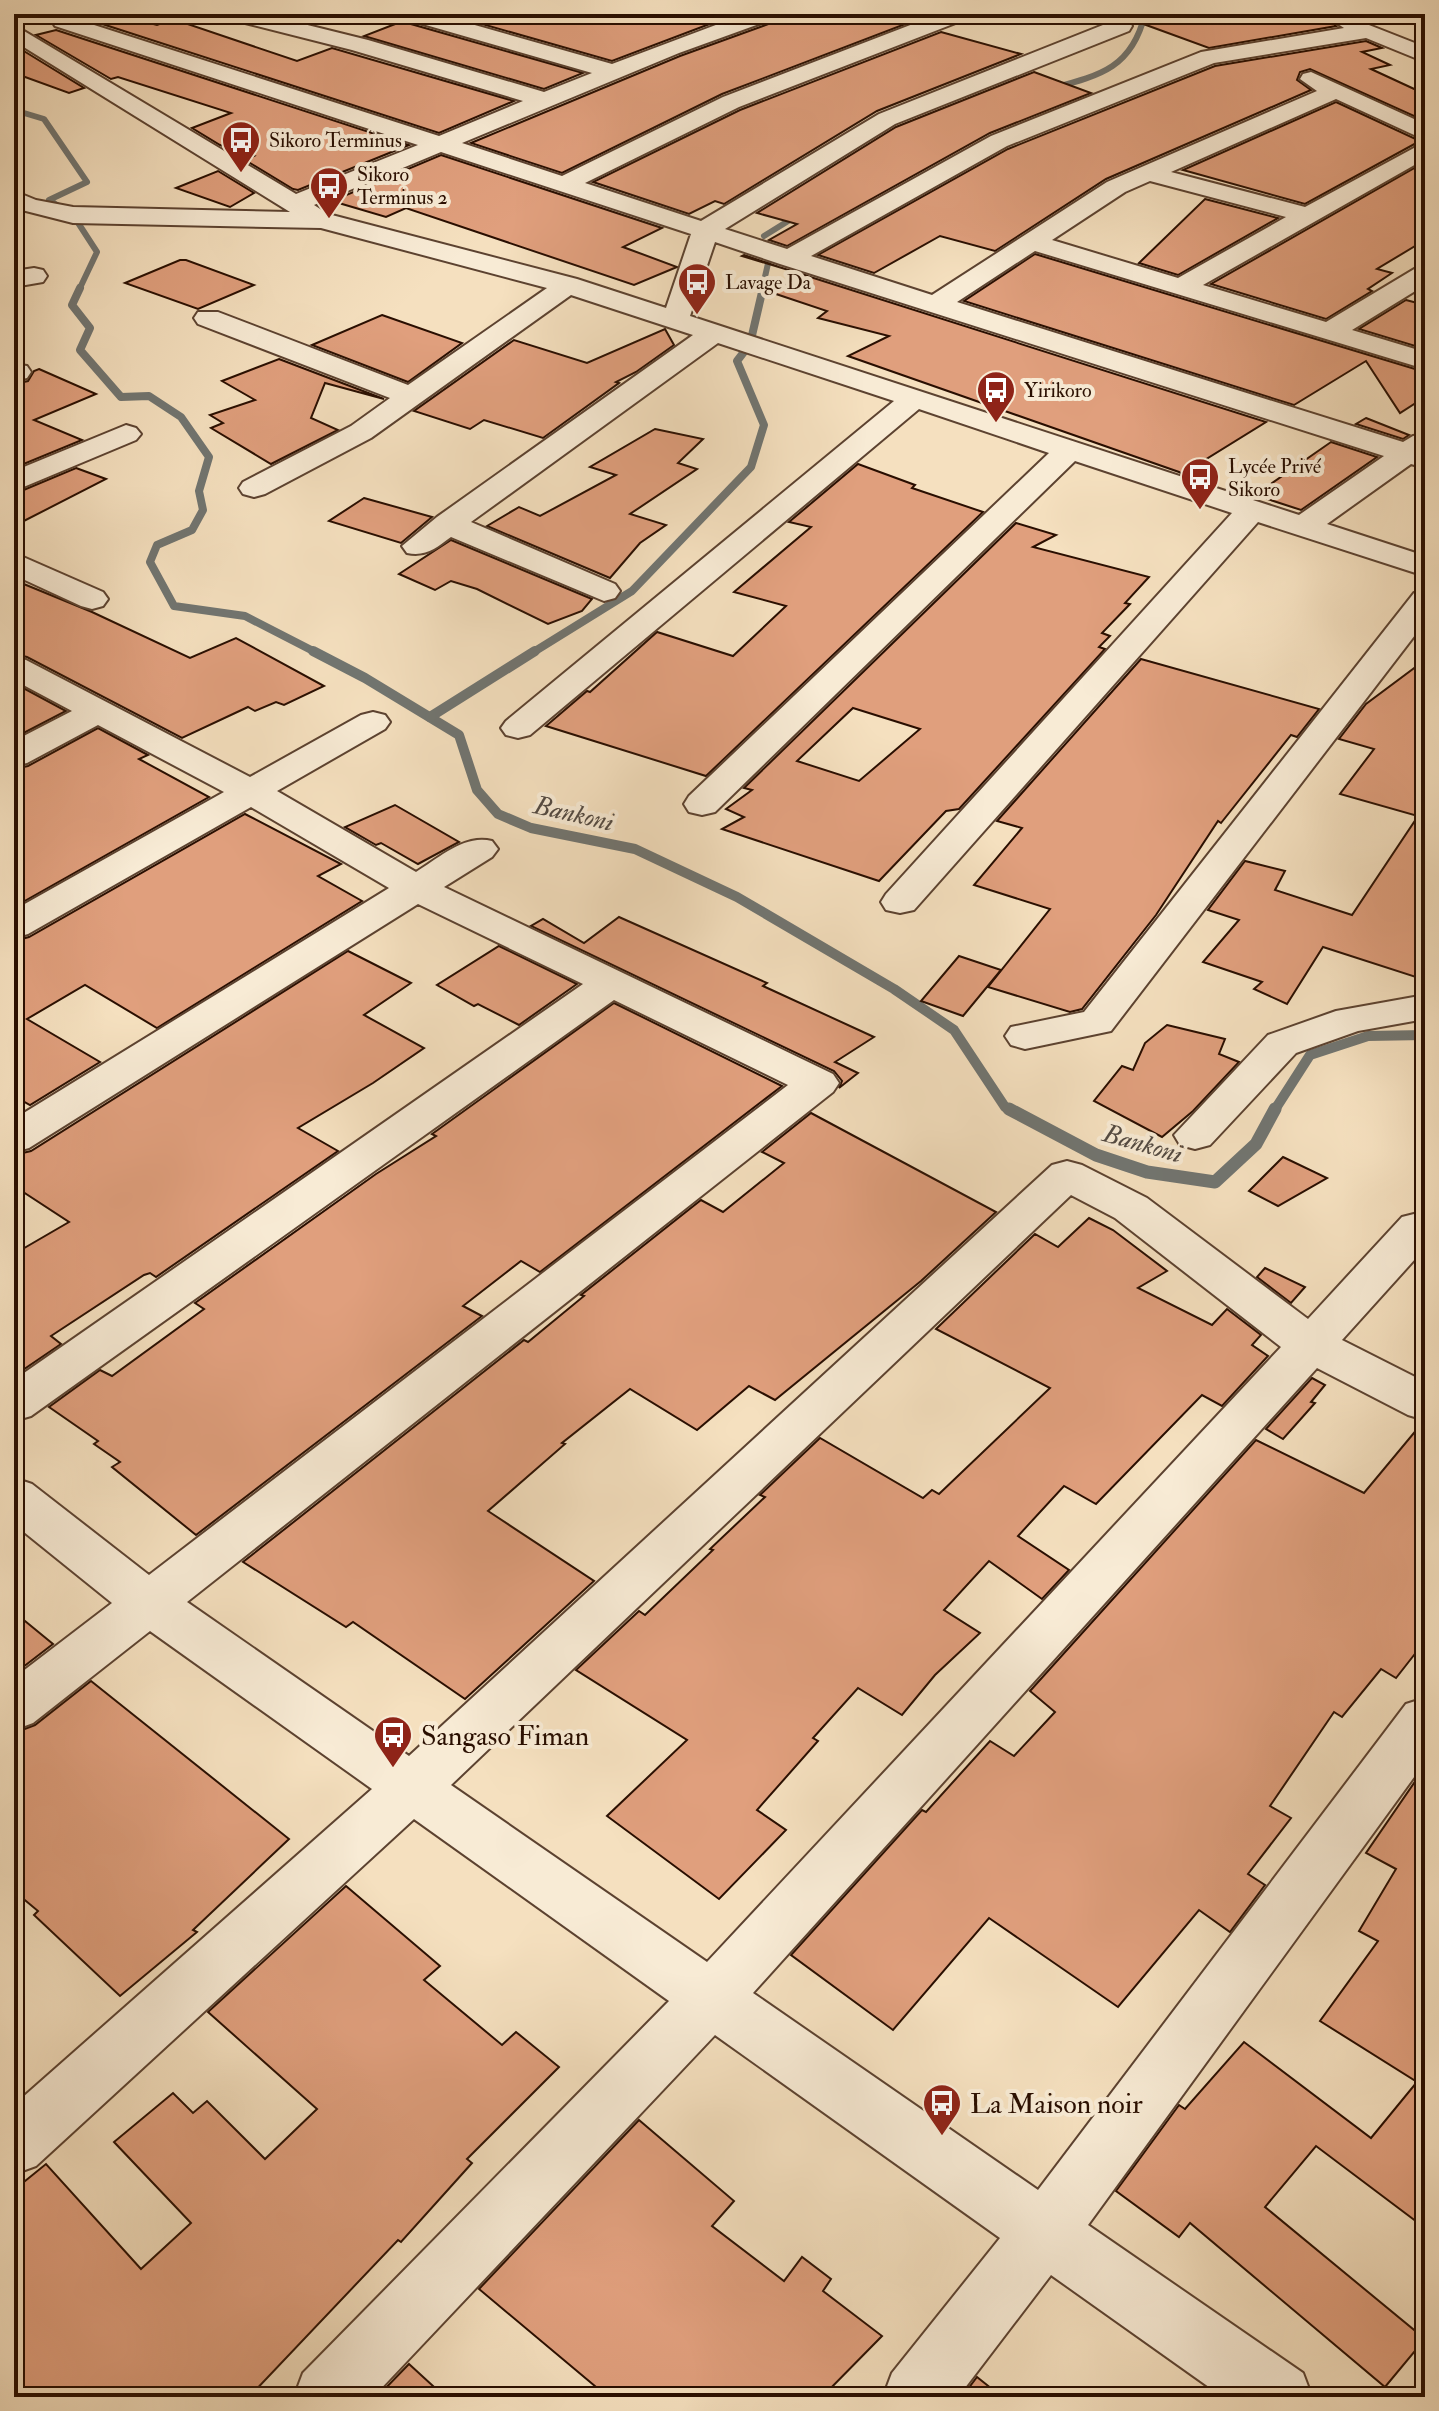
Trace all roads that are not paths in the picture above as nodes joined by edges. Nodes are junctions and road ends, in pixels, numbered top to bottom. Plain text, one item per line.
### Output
1 (237, 14) edge
2 (765, 14) edge
3 (958, 14) edge
4 (1329, 14) edge
5 (489, 15) edge
6 (422, 16) edge
7 (63, 21) dead end
8 (1121, 26) dead end
9 (1369, 31) junction
10 (14, 32) edge
11 (1252, 50) junction
12 (1425, 55) edge
13 (615, 72) junction
14 (1336, 91) junction
15 (548, 101) junction
16 (1425, 133) edge
17 (440, 145) junction
18 (1425, 149) edge
19 (1146, 173) junction
20 (563, 185) junction
21 (19, 204) edge
22 (295, 204) junction
23 (1308, 215) junction
24 (322, 220) junction
25 (706, 229) junction
26 (1029, 241) junction
27 (789, 258) junction
28 (1425, 274) edge
29 (568, 285) junction
30 (1179, 288) junction
31 (936, 304) junction
32 (208, 318) dead end
33 (676, 319) junction
34 (715, 332) junction
35 (1329, 332) junction
36 (1425, 361) edge
37 (410, 396) junction
38 (915, 398) junction
39 (126, 434) dead end
40 (1070, 449) junction
41 (1419, 451) edge
42 (14, 482) edge
43 (254, 488) dead end
44 (1252, 510) junction
45 (448, 524) junction
46 (1303, 526) junction
47 (418, 546) dead end
48 (14, 563) edge
49 (1425, 566) edge
50 (604, 591) dead end
51 (92, 599) dead end
52 (1425, 600) edge
53 (14, 667) edge
54 (98, 711) junction
55 (373, 722) dead end
56 (518, 728) dead end
57 (14, 755) edge
58 (250, 791) junction
59 (702, 804) dead end
60 (479, 849) dead end
61 (416, 888) junction
62 (900, 902) dead end
63 (14, 926) edge
64 (613, 982) junction
65 (1425, 1007) edge
66 (1025, 1036) dead end
67 (1195, 1135) dead end
68 (14, 1138) edge
69 (1418, 1228) dead end
70 (1311, 1345) junction
71 (1425, 1403) edge
72 (14, 1404) edge
73 (14, 1497) edge
74 (149, 1603) junction
75 (14, 1708) edge
76 (1425, 1720) edge
77 (412, 1787) junction
78 (711, 1998) junction
79 (14, 2145) edge
80 (1045, 2232) junction
81 (327, 2397) edge
82 (916, 2397) edge
83 (1279, 2397) edge

1 - 15 street
2 - 13 street
3 - 20 street
4 - 9 street
5 - 6 street
6 - 13 street
7 - 17 street
8 - 25 street
9 - 11 street
9 - 12 street
10 - 22 street
11 - 14 street
11 - 27 street
13 - 15 street
14 - 16 street
14 - 19 street
15 - 17 street
17 - 20 street
17 - 22 street
18 - 23 street
19 - 23 street
19 - 26 street
20 - 25 street
21 - 24 street
22 - 24 street
23 - 30 street
24 - 29 street
25 - 27 street
25 - 33 street
26 - 30 street
26 - 31 street
27 - 31 street
28 - 35 street
29 - 33 street
29 - 37 street
30 - 35 street
31 - 41 street
32 - 37 street
33 - 34 street
34 - 38 street
34 - 45 street
35 - 36 street
37 - 43 street
38 - 40 street
38 - 56 street
39 - 42 street
40 - 44 street
40 - 59 street
41 - 46 street
44 - 46 street
44 - 62 street
45 - 47 street
45 - 50 street
46 - 49 street
48 - 51 street
52 - 66 street
53 - 54 street
54 - 57 street
54 - 58 street
55 - 58 street
58 - 61 street
58 - 63 street
60 - 61 street
61 - 64 street
61 - 68 street
64 - 72 street
64 - 74 street
65 - 67 street
69 - 70 street
70 - 71 street
70 - 77 street
70 - 78 street
73 - 74 street
74 - 75 street
74 - 77 street
76 - 80 street
77 - 78 street
77 - 79 street
78 - 80 street
78 - 81 street
80 - 82 street
80 - 83 street

